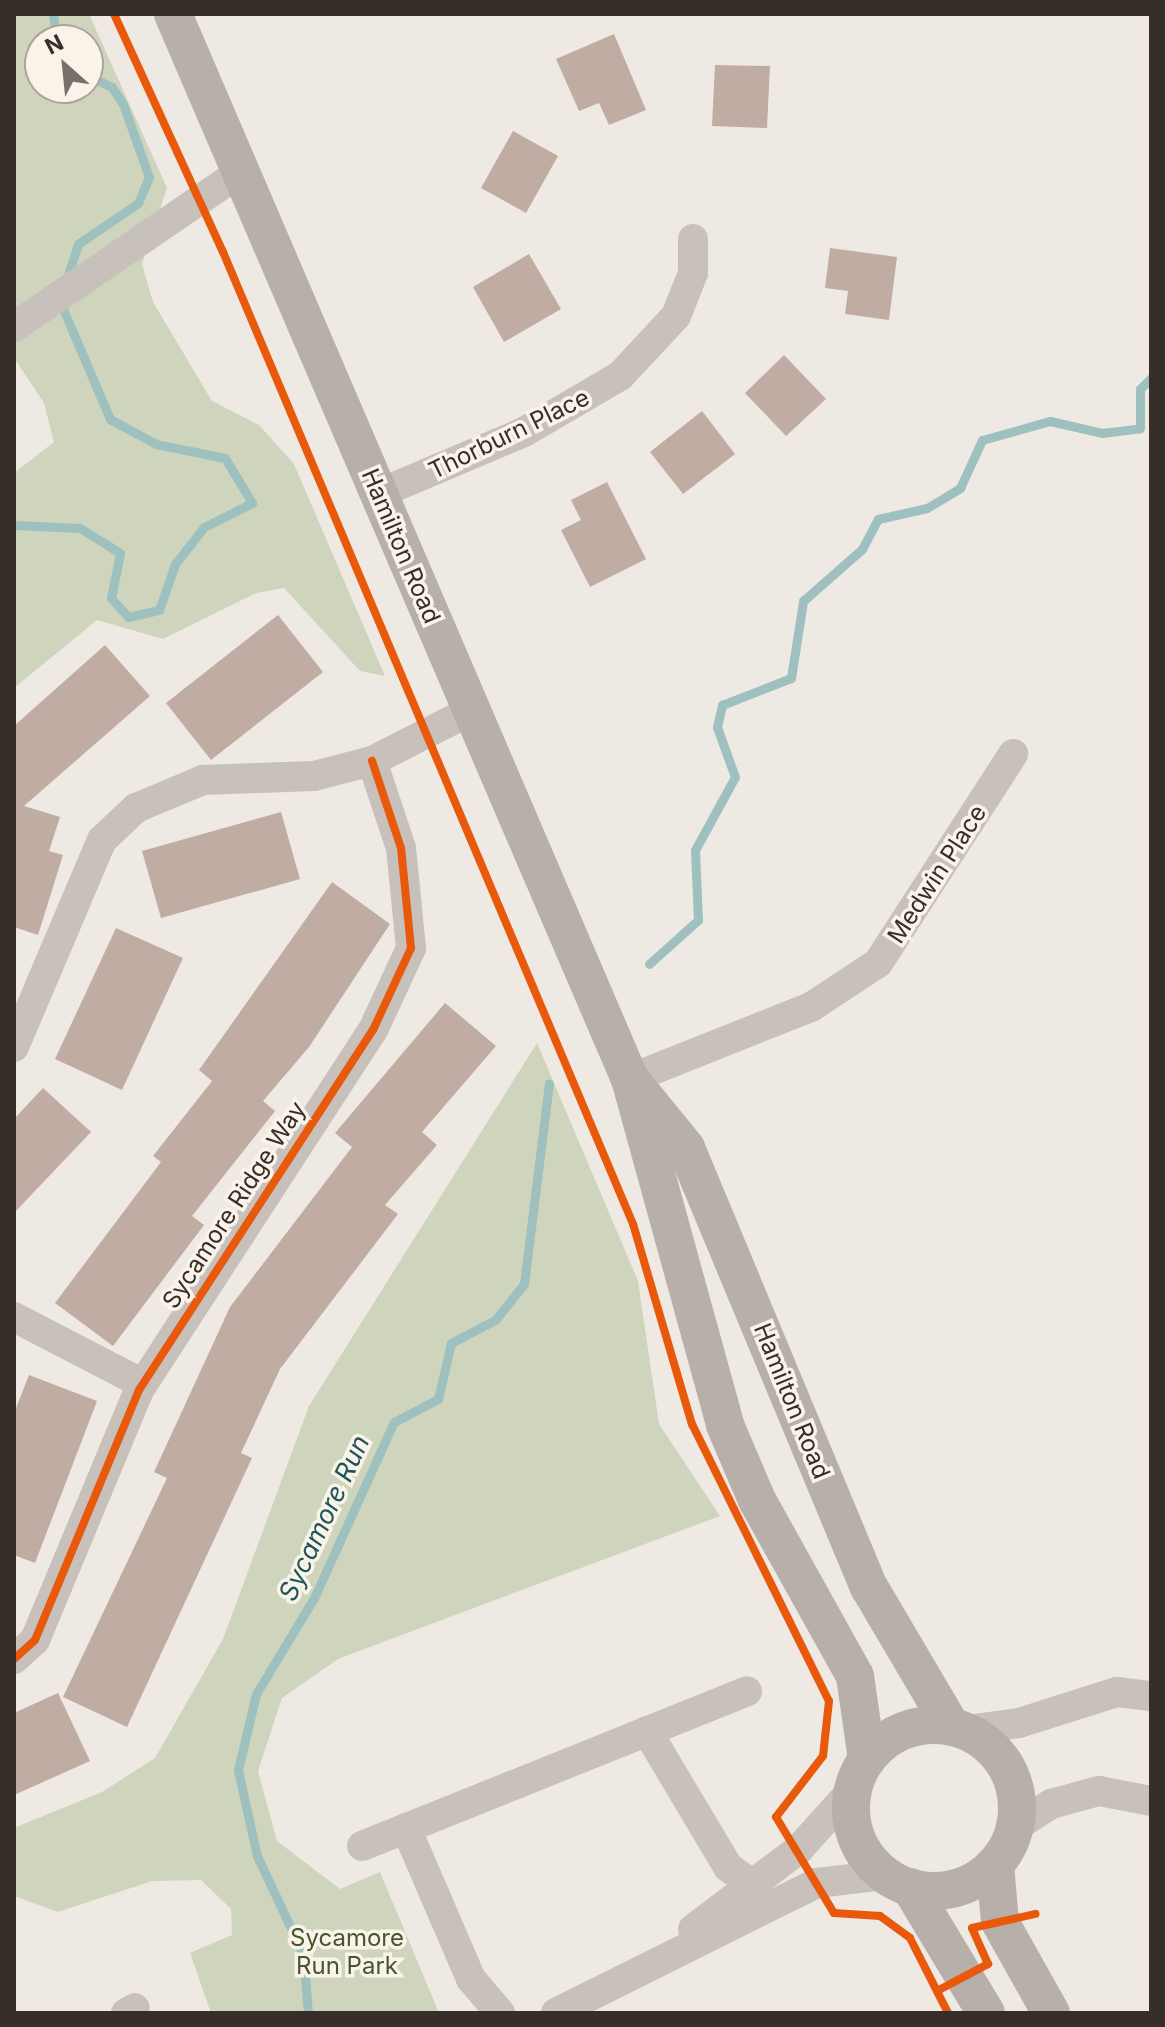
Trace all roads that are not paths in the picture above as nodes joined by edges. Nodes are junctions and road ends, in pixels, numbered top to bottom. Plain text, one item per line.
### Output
1 (173, 14) edge
2 (243, 170) junction
3 (693, 239) dead end
4 (14, 327) edge
5 (378, 494) junction
6 (472, 710) junction
7 (1013, 754) dead end
8 (372, 761) junction
9 (14, 1047) edge
10 (630, 1079) junction
11 (14, 1317) edge
12 (143, 1384) junction
13 (14, 1659) edge
14 (747, 1691) dead end
15 (1151, 1696) edge
16 (958, 1728) junction
17 (647, 1731) junction
18 (860, 1774) junction
19 (1151, 1801) edge
20 (1015, 1827) junction
21 (406, 1828) junction
22 (362, 1846) dead end
23 (995, 1865) junction
24 (897, 1881) junction
25 (753, 1885) junction
26 (603, 2004) edge
27 (500, 2013) edge
28 (556, 2013) edge
29 (986, 2013) edge
30 (1051, 2013) edge

1 - 2 main road, Hamilton Road
2 - 4 street
2 - 5 main road, Hamilton Road
3 - 5 street, Thorburn Place
5 - 6 main road, Hamilton Road
6 - 8 street
6 - 10 main road, Hamilton Road
7 - 10 street, Medwin Place
8 - 9 street
8 - 12 street, Sycamore Ridge Way
10 - 16 main road, Hamilton Road
10 - 18 main road, Hamilton Road
11 - 12 street
12 - 13 street, Sycamore Ridge Way
14 - 17 street
15 - 16 street
16 - 18 main road
16 - 20 main road
17 - 21 street
17 - 25 street
18 - 24 main road
18 - 25 street
19 - 20 street
20 - 23 main road
21 - 22 street
21 - 27 street
23 - 24 main road
23 - 30 main road
24 - 26 street
24 - 29 main road
25 - 26 street
26 - 28 street

